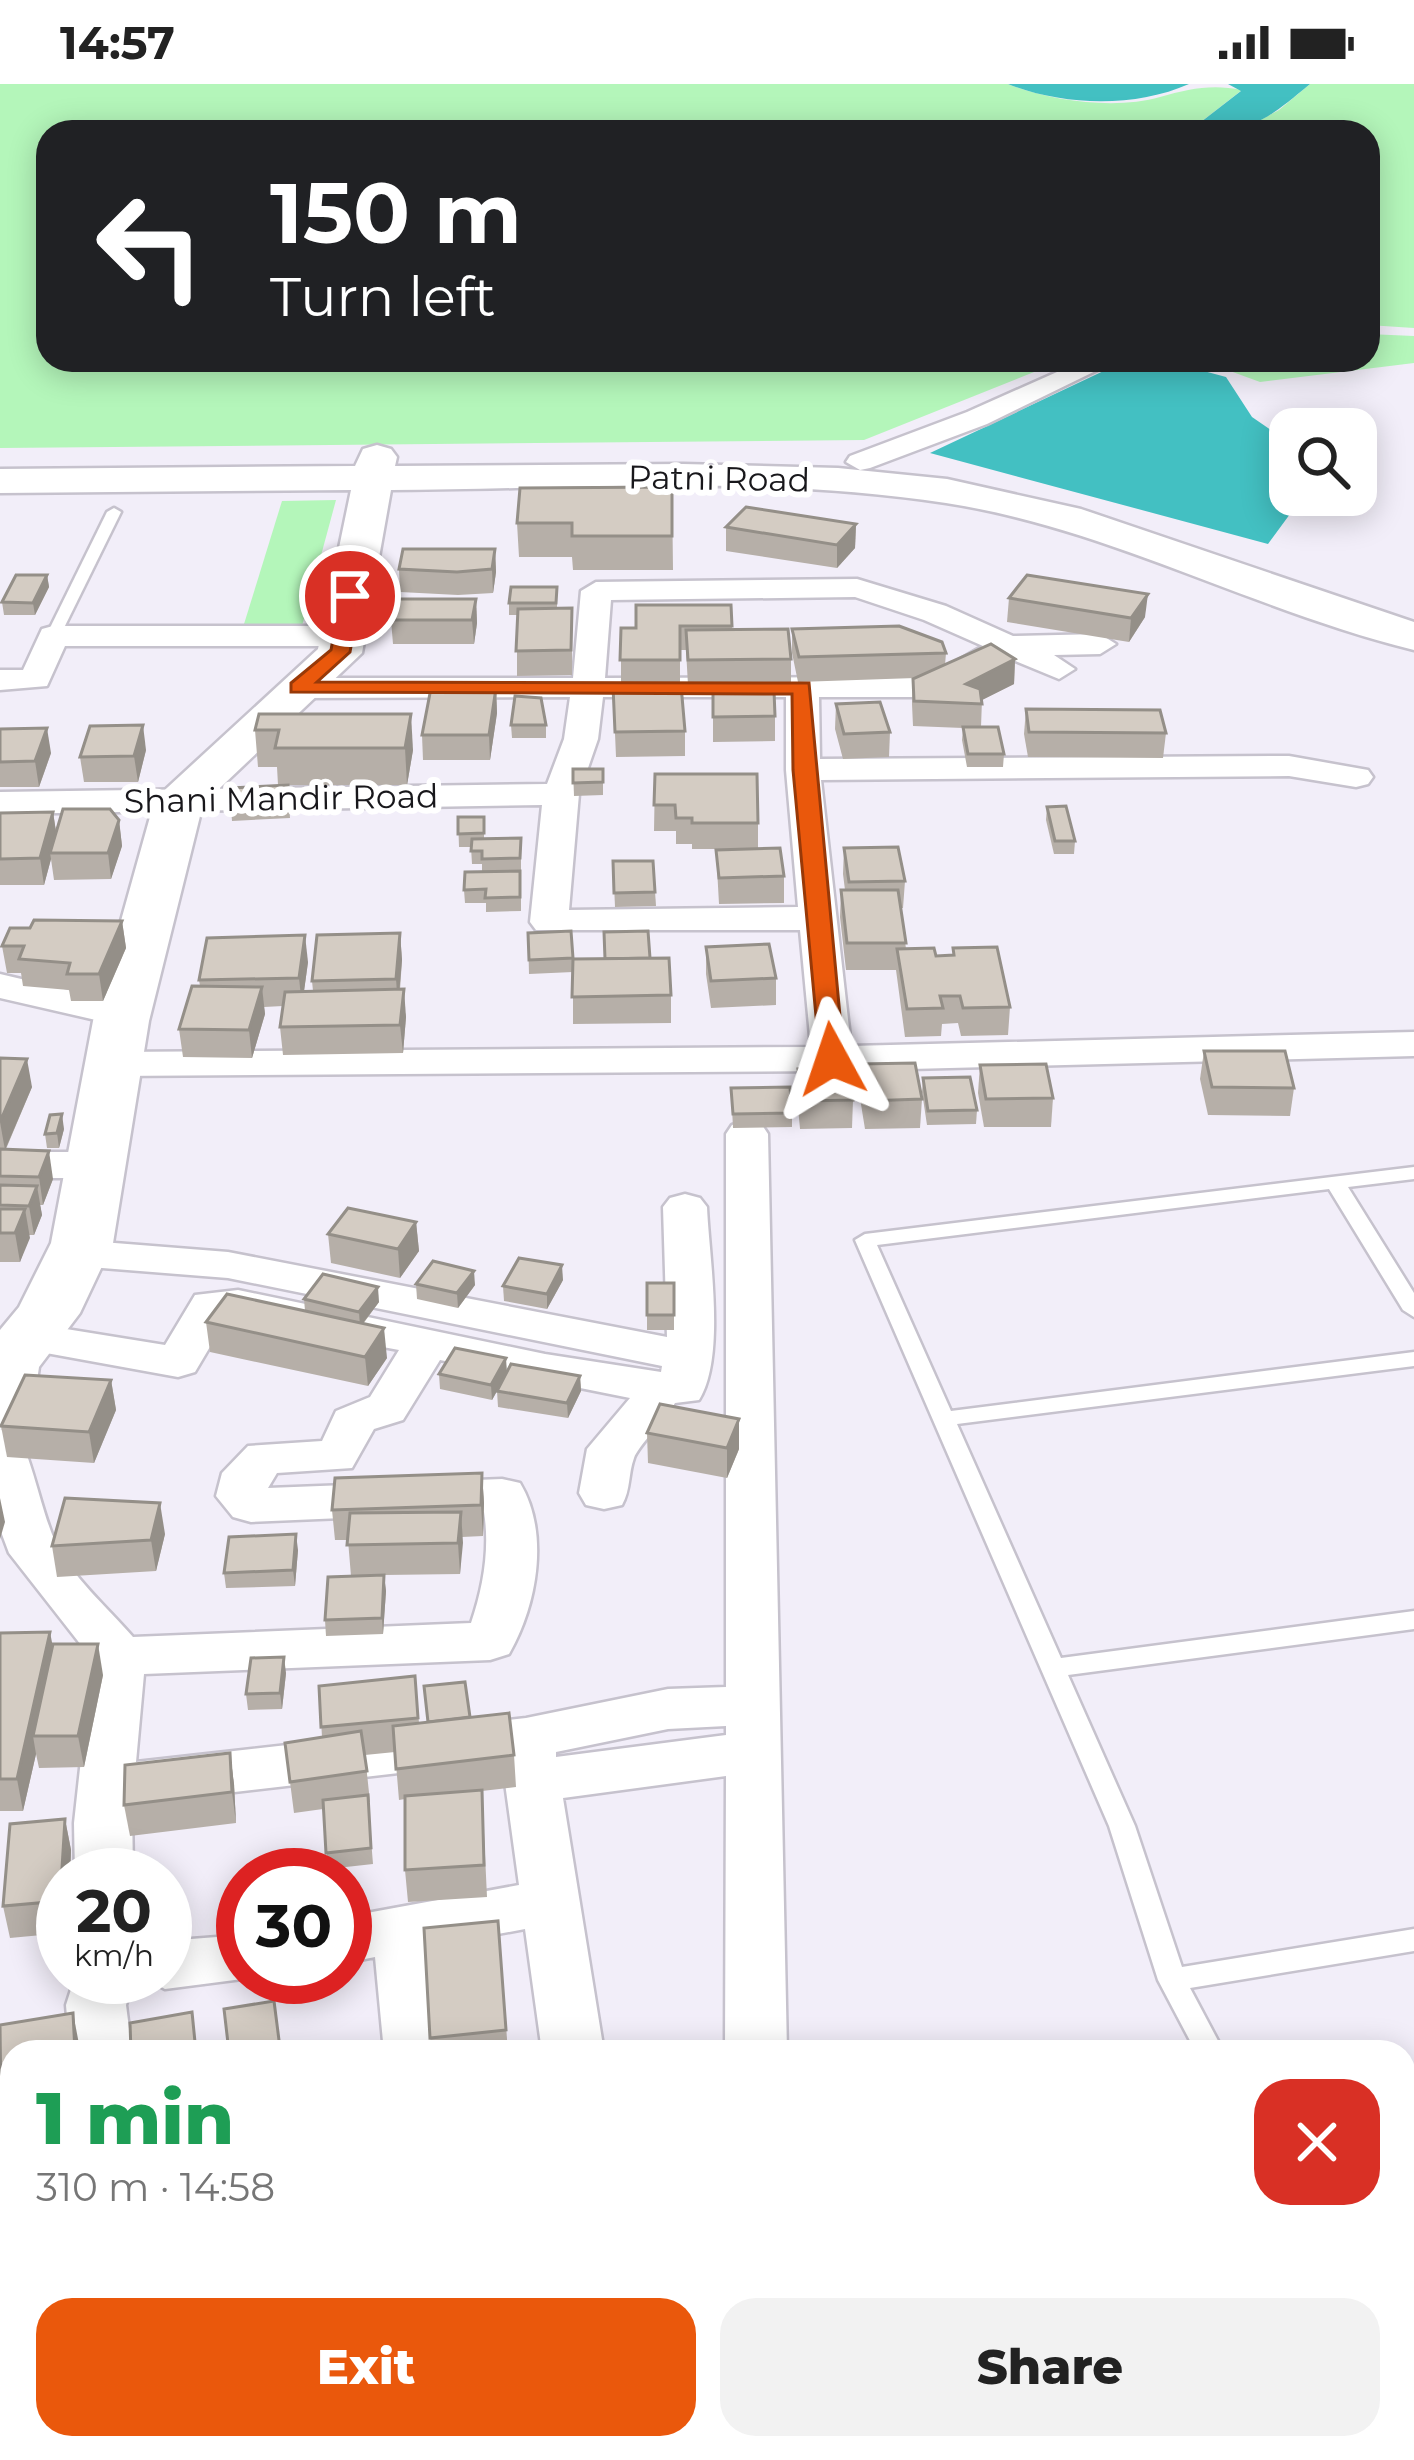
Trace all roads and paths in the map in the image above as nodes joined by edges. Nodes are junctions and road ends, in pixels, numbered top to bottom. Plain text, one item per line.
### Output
1 (1079, 372) edge
2 (0, 460) edge
3 (860, 462) junction
4 (374, 467) junction
5 (0, 481) edge
6 (114, 512) dead end
7 (1414, 608) edge
8 (53, 636) junction
9 (343, 636) junction
10 (1414, 637) edge
11 (1100, 644) dead end
12 (1006, 646) junction
13 (1059, 669) dead end
14 (0, 680) edge
15 (298, 688) junction
16 (588, 688) junction
17 (802, 688) junction
18 (803, 770) junction
19 (1356, 777) dead end
20 (561, 794) junction
21 (180, 799) junction
22 (0, 802) edge
23 (819, 918) junction
24 (0, 986) edge
25 (118, 1039) junction
26 (1414, 1044) edge
27 (832, 1059) junction
28 (747, 1134) dead end
29 (0, 1165) edge
30 (96, 1165) junction
31 (1414, 1173) edge
32 (1334, 1181) junction
33 (686, 1207) dead end
34 (76, 1253) junction
35 (1414, 1310) edge
36 (29, 1337) junction
37 (428, 1342) junction
38 (1414, 1359) edge
39 (674, 1372) junction
40 (0, 1408) edge
41 (942, 1419) junction
42 (0, 1444) edge
43 (604, 1493) dead end
44 (1414, 1619) edge
45 (119, 1656) junction
46 (1052, 1668) junction
47 (753, 1729) junction
48 (530, 1760) junction
49 (105, 1786) junction
50 (104, 1848) edge
51 (552, 1901) junction
52 (373, 1934) edge
53 (1414, 1940) edge
54 (1172, 1980) junction
55 (97, 2004) edge
56 (100, 2040) edge
57 (411, 2040) edge
58 (571, 2040) edge
59 (756, 2040) edge
60 (1204, 2040) edge

1 - 3 street
2 - 4 main road, Patni Road
3 - 4 main road, Patni Road
3 - 7 main road, Patni Road
4 - 5 main road, Patni Road
4 - 9 main road
4 - 10 main road, Patni Road
6 - 8 lane
8 - 9 street
8 - 14 street
9 - 15 main road
11 - 12 street
12 - 13 street
12 - 16 street
12 - 17 street
15 - 16 street
15 - 21 main road
16 - 17 street
16 - 20 street
17 - 18 street
18 - 19 street
18 - 23 street
20 - 21 street, Shani Mandir Road
20 - 23 street
21 - 22 street, Shani Mandir Road
21 - 25 main road
23 - 27 street
24 - 25 street
25 - 27 street
25 - 30 main road
26 - 27 street
28 - 47 street
29 - 30 street
30 - 34 main road
31 - 32 lane
32 - 35 lane
32 - 41 lane
33 - 39 street
34 - 36 main road
34 - 39 street
36 - 37 street
36 - 40 main road
37 - 39 street
37 - 45 street
38 - 41 lane
39 - 43 street
41 - 46 lane
42 - 45 street
44 - 46 lane
45 - 49 street
46 - 54 lane
47 - 48 street
47 - 59 street
48 - 49 street
48 - 51 street
49 - 50 street
51 - 52 street
51 - 58 street
52 - 57 street
53 - 54 lane
54 - 60 lane
55 - 56 street

